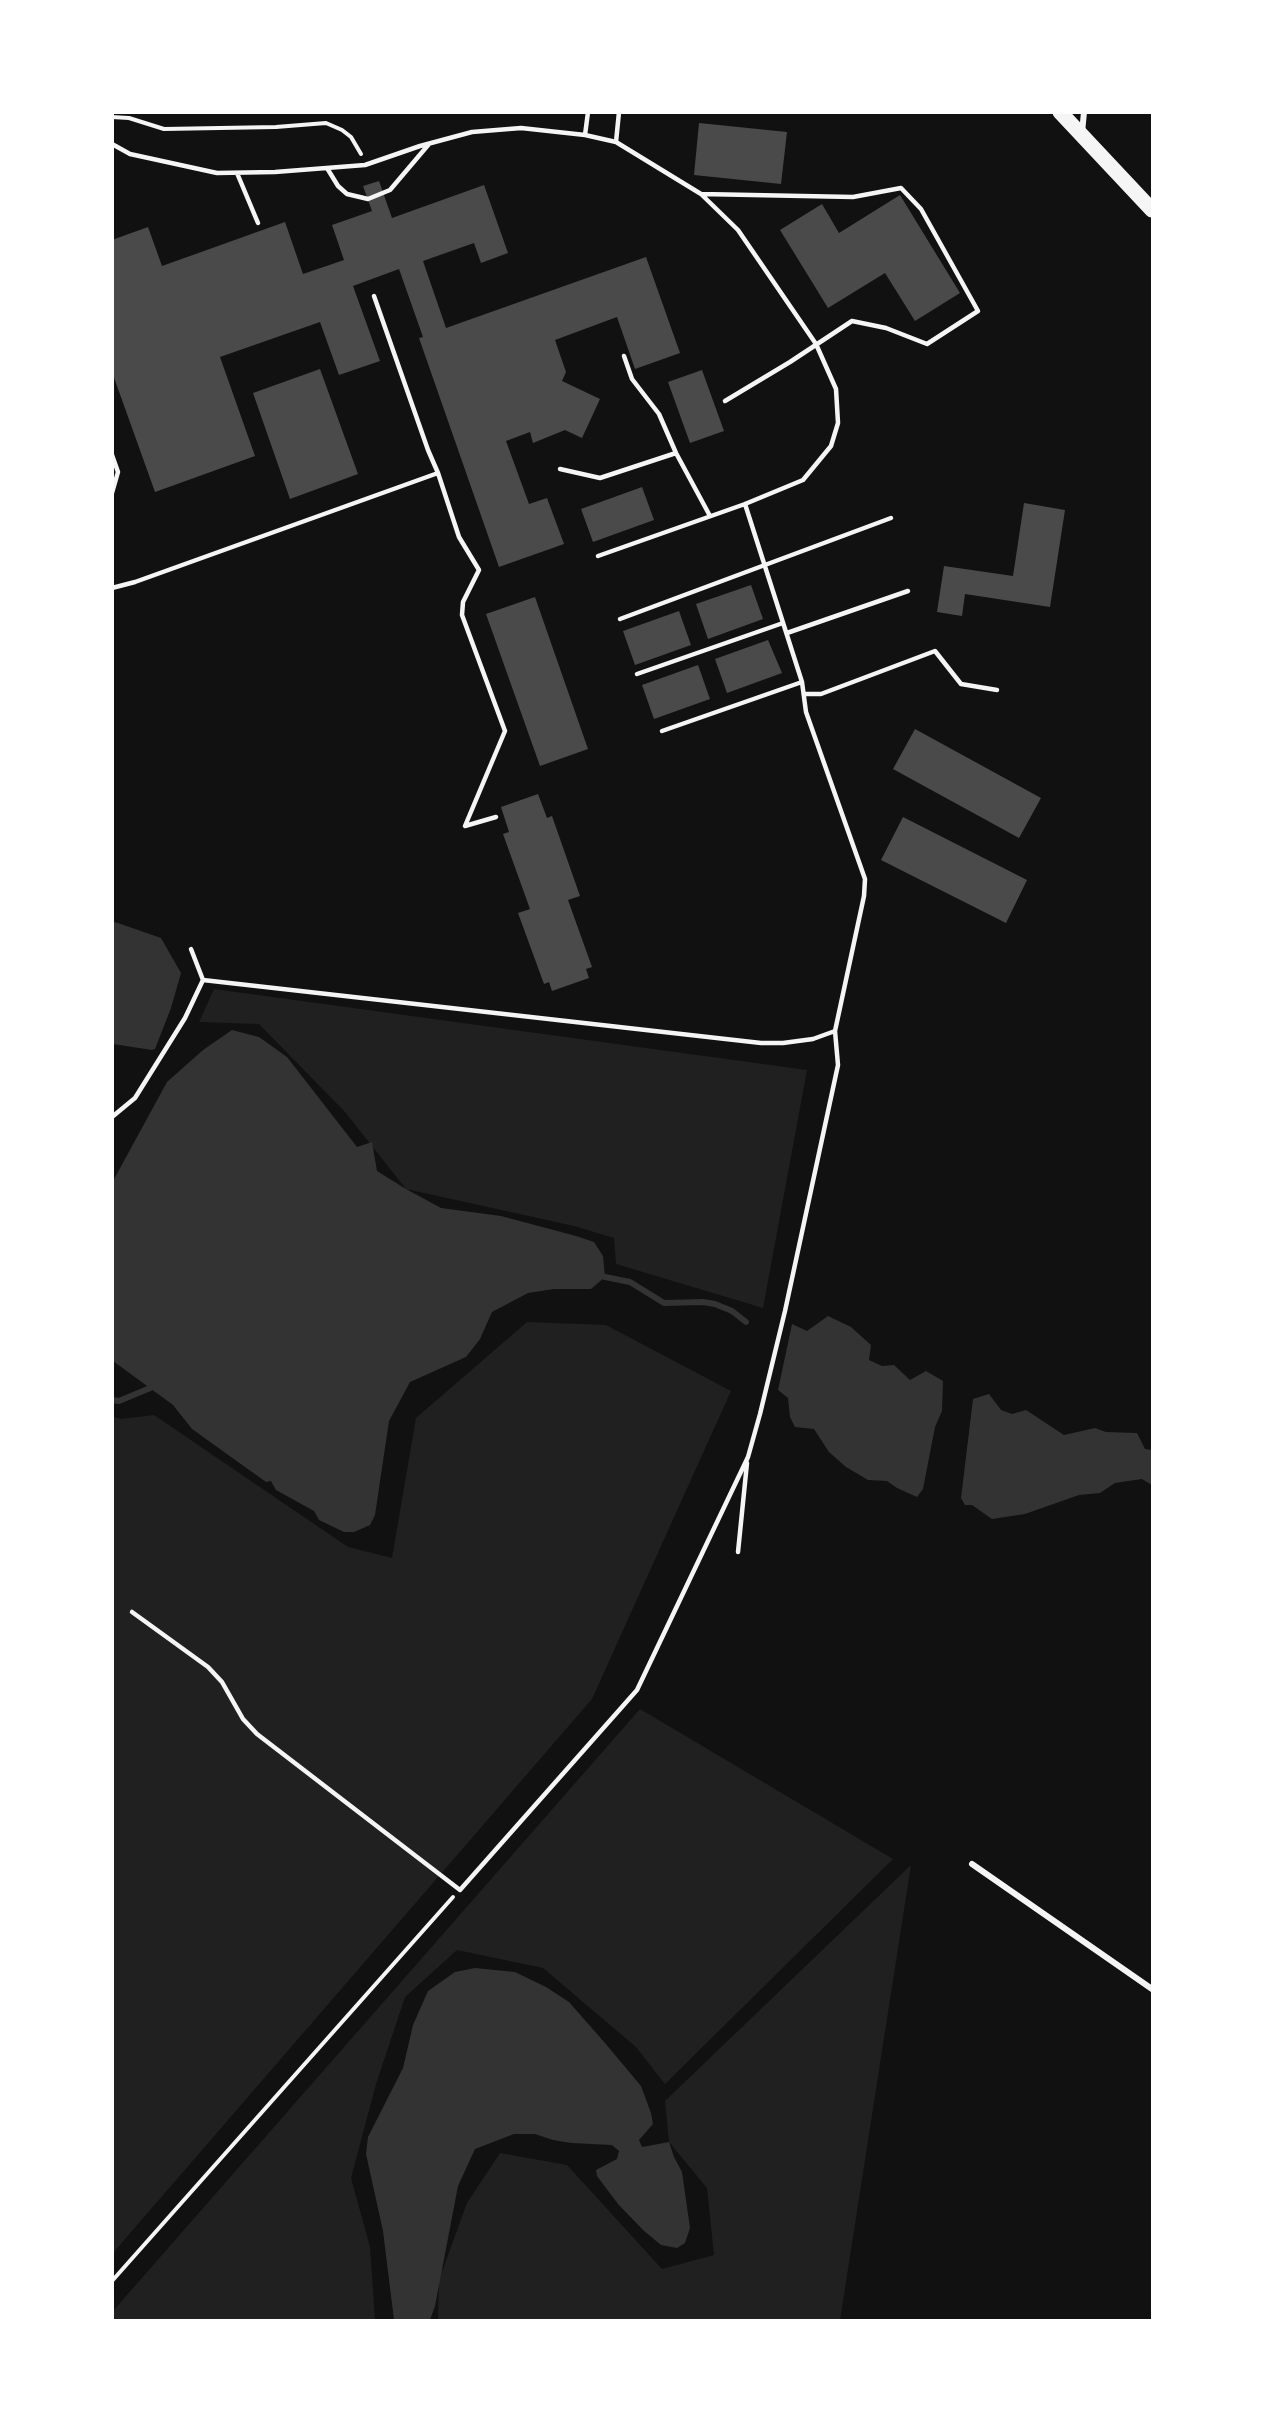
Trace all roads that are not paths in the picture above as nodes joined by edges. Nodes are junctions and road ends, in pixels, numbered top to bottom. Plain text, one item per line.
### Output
1 (588, 112) edge
2 (619, 112) edge
3 (1060, 112) edge
4 (1084, 112) edge
5 (585, 135) junction
6 (1082, 135) junction
7 (431, 142) junction
8 (616, 142) junction
9 (112, 144) edge
10 (327, 168) junction
11 (237, 173) junction
12 (701, 194) junction
13 (1152, 210) edge
14 (258, 224) dead end
15 (374, 296) dead end
16 (816, 344) junction
17 (624, 356) dead end
18 (725, 401) dead end
19 (676, 453) junction
20 (112, 455) edge
21 (560, 469) dead end
22 (438, 473) junction
23 (112, 493) edge
24 (746, 504) junction
25 (710, 516) junction
26 (891, 518) dead end
27 (598, 556) dead end
28 (765, 566) junction
29 (112, 588) edge
30 (908, 591) dead end
31 (620, 619) dead end
32 (783, 623) junction
33 (787, 633) junction
34 (637, 674) dead end
35 (802, 682) junction
36 (997, 690) dead end
37 (804, 694) junction
38 (662, 731) dead end
39 (496, 817) dead end
40 (191, 949) dead end
41 (203, 980) junction
42 (835, 1031) junction
43 (112, 1117) edge
44 (748, 1457) junction
45 (738, 1552) dead end
46 (132, 1612) dead end
47 (972, 1864) dead end
48 (1152, 1989) edge

1 - 5 lane
2 - 8 lane
3 - 6 main road
4 - 6 street
5 - 7 lane
5 - 8 lane
6 - 13 main road
7 - 10 lane
7 - 10 lane
8 - 12 lane
9 - 11 lane
10 - 11 lane
11 - 14 lane
12 - 16 lane
12 - 16 lane
15 - 22 lane
16 - 18 lane
16 - 24 lane
17 - 19 lane
19 - 21 lane
19 - 25 lane
20 - 23 lane
22 - 29 lane
22 - 39 lane
24 - 25 lane
24 - 28 lane
25 - 27 lane
26 - 28 lane
28 - 31 lane
28 - 32 lane
30 - 33 lane
32 - 33 lane
32 - 34 lane
33 - 35 lane
35 - 37 lane
35 - 38 lane
36 - 37 lane
37 - 42 lane
40 - 41 lane
41 - 42 lane
41 - 43 lane
42 - 44 lane
44 - 45 lane
44 - 46 lane
47 - 48 street

